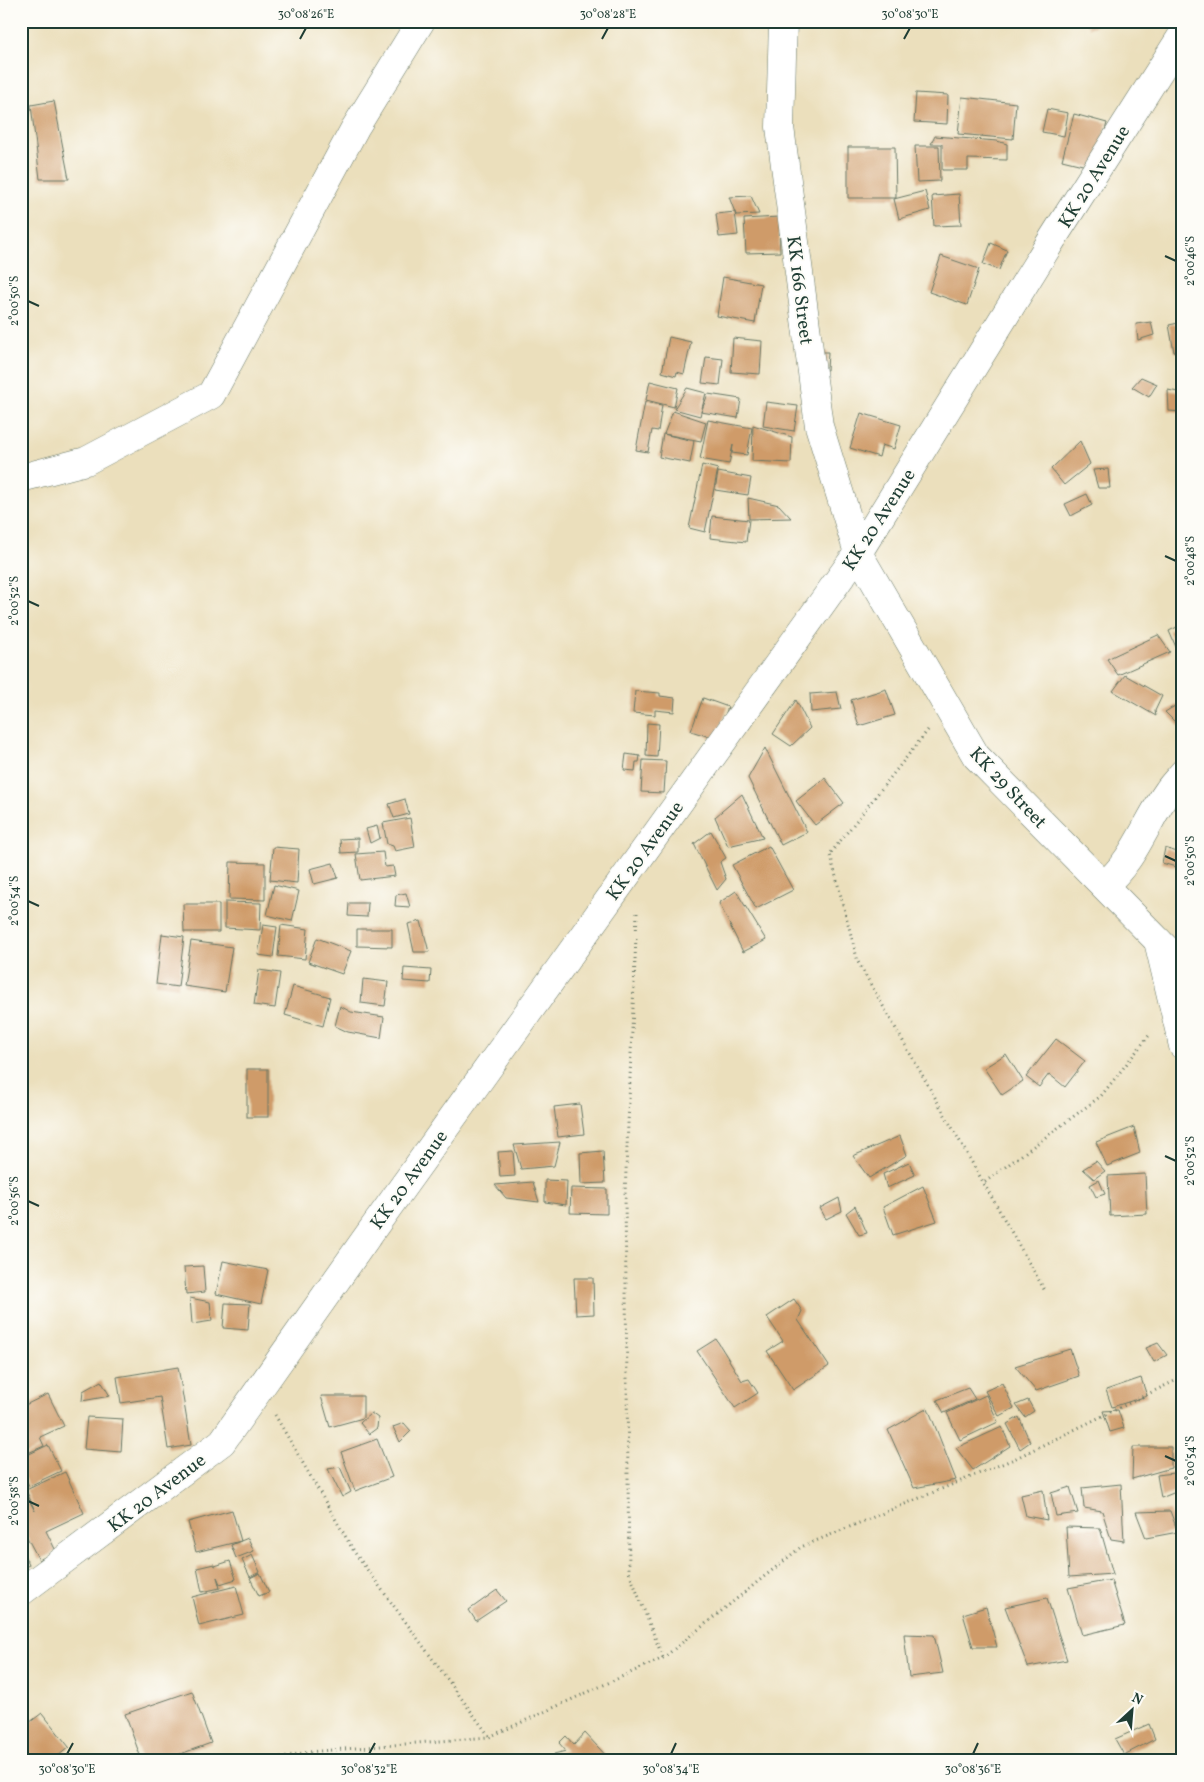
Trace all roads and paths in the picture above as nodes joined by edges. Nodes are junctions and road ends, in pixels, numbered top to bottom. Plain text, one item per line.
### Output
1 (422, 21) edge
2 (783, 21) edge
3 (1183, 34) edge
4 (21, 478) edge
5 (858, 553) junction
6 (948, 706) junction
7 (1183, 773) edge
8 (1104, 885) junction
9 (637, 907) dead end
10 (1158, 941) junction
11 (1183, 966) edge
12 (1173, 1005) junction
13 (1183, 1046) edge
14 (984, 1182) junction
15 (1045, 1291) dead end
16 (1183, 1377) edge
17 (260, 1389) junction
18 (21, 1592) edge
19 (663, 1658) junction
20 (490, 1737) junction
21 (261, 1761) edge

1 - 4 street
2 - 5 street, KK 166 Street
3 - 5 street, KK 20 Avenue
5 - 6 street, KK 29 Street
5 - 17 street, KK 20 Avenue
6 - 8 street, KK 29 Street
6 - 14 path
7 - 8 street
8 - 10 street, KK 29 Street
9 - 19 path
10 - 11 street, KK 29 Street
10 - 12 street
12 - 13 street
12 - 14 path
14 - 15 path
16 - 19 path
17 - 18 street, KK 20 Avenue
17 - 20 path
19 - 20 path
20 - 21 path

